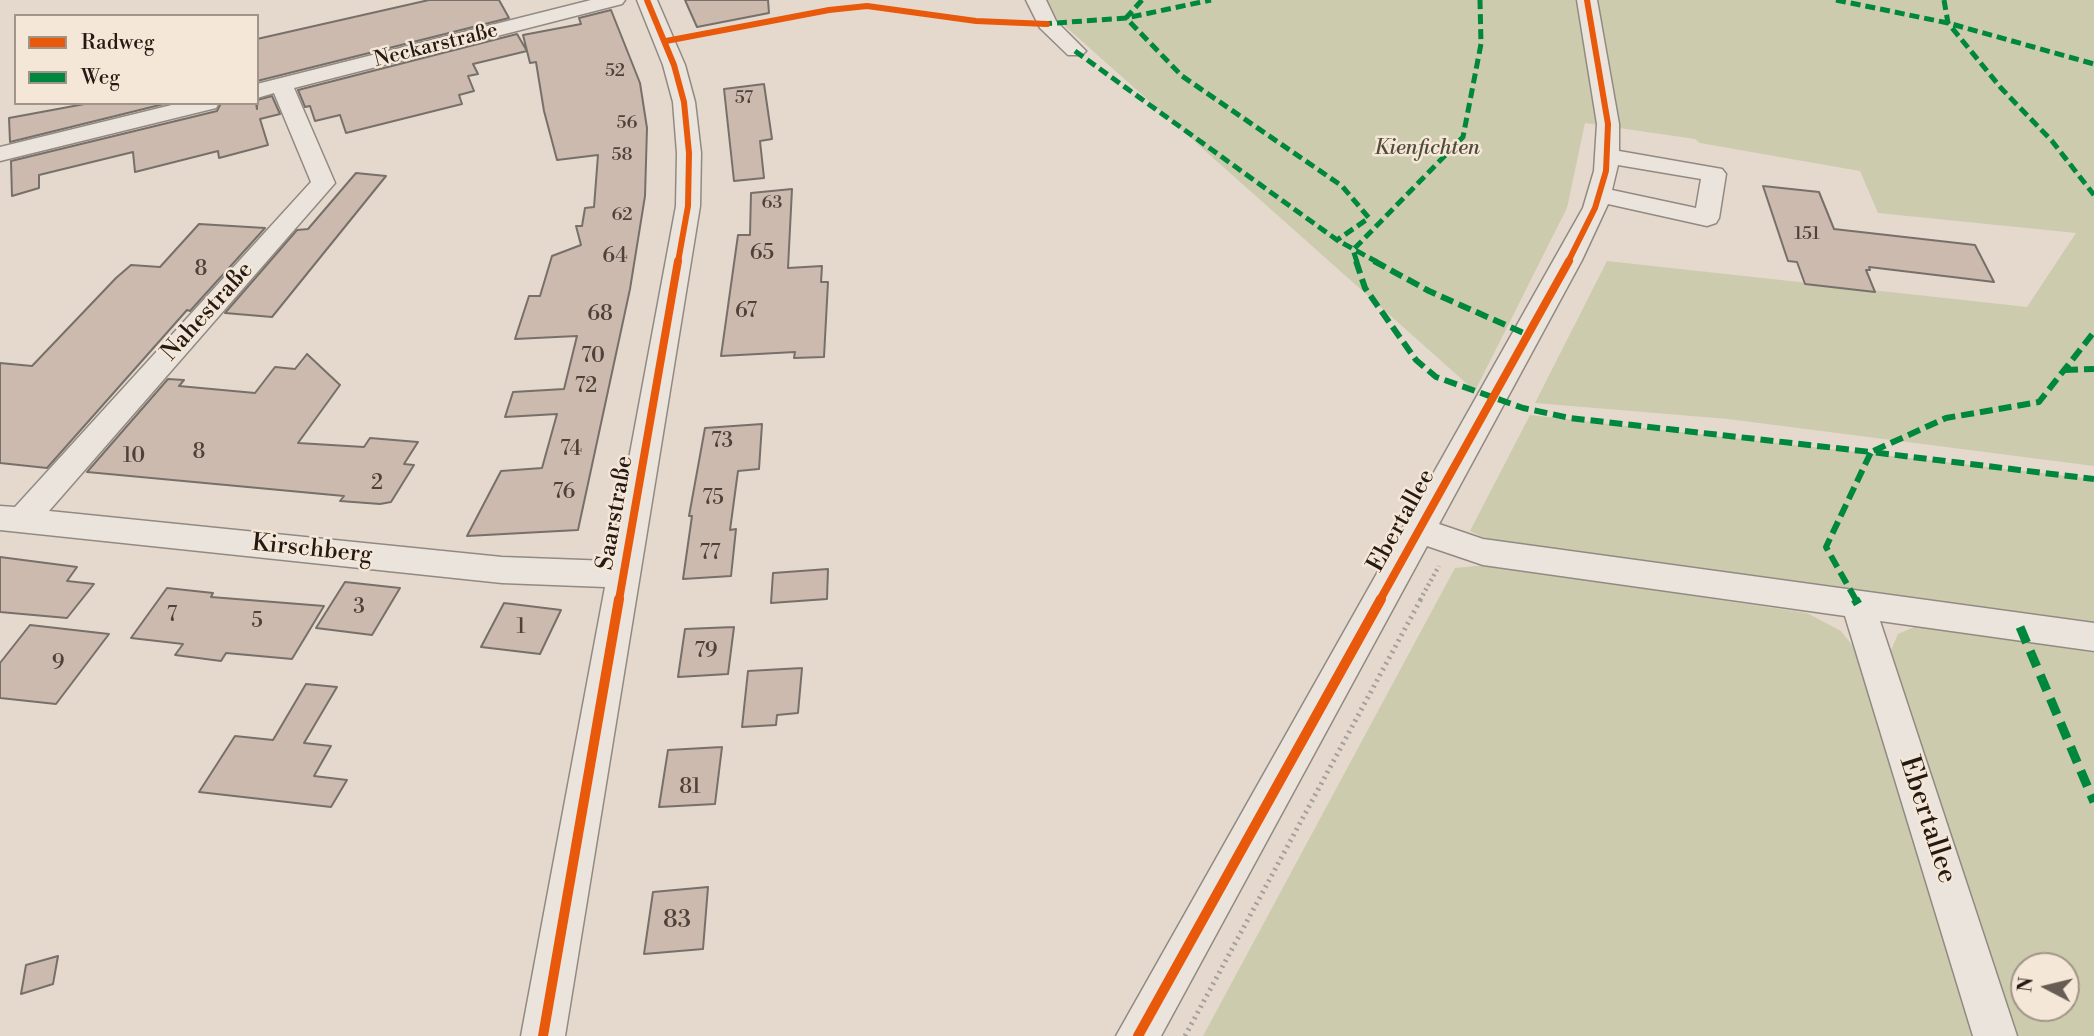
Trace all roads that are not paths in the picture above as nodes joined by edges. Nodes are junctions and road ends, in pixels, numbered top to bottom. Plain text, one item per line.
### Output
1 (615, 0) edge
2 (647, 0) edge
3 (1036, 0) edge
4 (1587, 0) edge
5 (1075, 51) dead end
6 (270, 88) edge
7 (200, 105) edge
8 (0, 155) edge
9 (1608, 156) junction
10 (1600, 195) junction
11 (11, 519) edge
12 (1419, 530) junction
13 (624, 575) junction
14 (1858, 604) junction
15 (2094, 638) edge
16 (543, 1036) edge
17 (1138, 1036) edge
18 (1995, 1036) edge

1 - 6 street, Neckarstraße
2 - 13 street, Saarstraße
3 - 5 street
4 - 9 street, Ebertallee
6 - 11 street, Nahestraße
7 - 8 street
9 - 10 street, Ebertallee
9 - 10 street
10 - 12 street, Ebertallee
11 - 13 street, Kirschberg
12 - 14 street, Ebertallee
12 - 17 street, Ebertallee
13 - 16 street, Saarstraße
14 - 15 street, Ebertallee
14 - 18 street, Ebertallee

